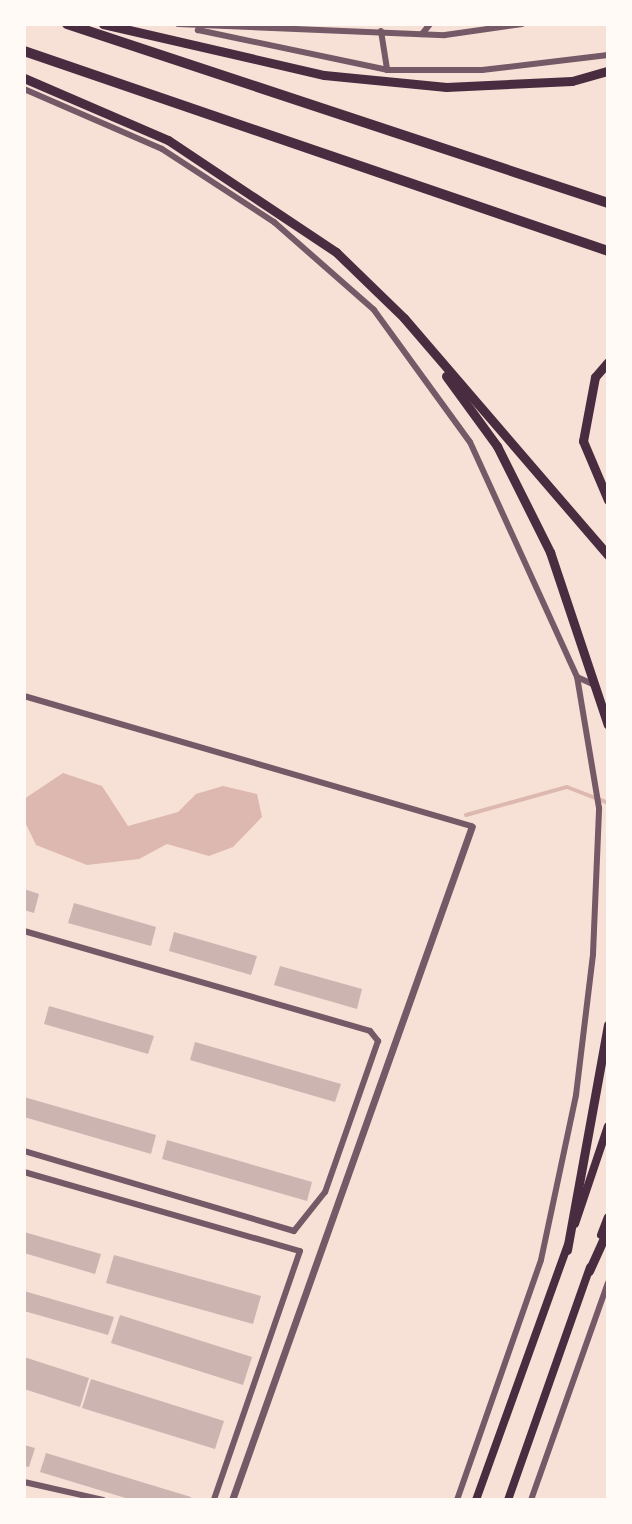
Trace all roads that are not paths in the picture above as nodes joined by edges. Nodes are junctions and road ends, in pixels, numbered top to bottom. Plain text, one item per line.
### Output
1 (67, 24) edge
2 (103, 24) edge
3 (178, 24) edge
4 (430, 24) edge
5 (522, 24) edge
6 (201, 27) edge
7 (381, 31) junction
8 (422, 34) junction
9 (24, 51) edge
10 (608, 55) edge
11 (387, 70) junction
12 (608, 71) edge
13 (24, 78) edge
14 (24, 89) edge
15 (608, 203) edge
16 (608, 251) edge
17 (404, 318) junction
18 (608, 362) edge
19 (608, 500) edge
20 (608, 555) edge
21 (577, 677) junction
22 (598, 686) junction
23 (24, 696) edge
24 (608, 725) edge
25 (472, 826) joint
26 (24, 931) edge
27 (608, 1025) edge
28 (608, 1126) edge
29 (24, 1151) edge
30 (24, 1172) edge
31 (608, 1217) edge
32 (608, 1229) edge
33 (567, 1250) junction
34 (589, 1271) junction
35 (608, 1283) edge
36 (24, 1482) edge
37 (103, 1500) edge
38 (214, 1500) edge
39 (232, 1500) edge
40 (457, 1500) edge
41 (476, 1500) edge
42 (508, 1500) edge
43 (531, 1500) edge

1 - 15 highway
2 - 12 main road
3 - 6 street
4 - 8 street
5 - 8 street
6 - 7 street
6 - 11 street
7 - 8 street
7 - 11 street
9 - 16 highway
10 - 11 street
13 - 17 main road
14 - 21 street
17 - 20 main road
17 - 22 main road
18 - 19 main road
21 - 22 street
21 - 40 street
22 - 24 main road
23 - 25 street
25 - 39 street
26 - 29 street
27 - 33 main road
28 - 33 main road
30 - 38 street
31 - 34 main road
32 - 34 main road
33 - 41 main road
34 - 42 main road
35 - 43 street
36 - 37 street

